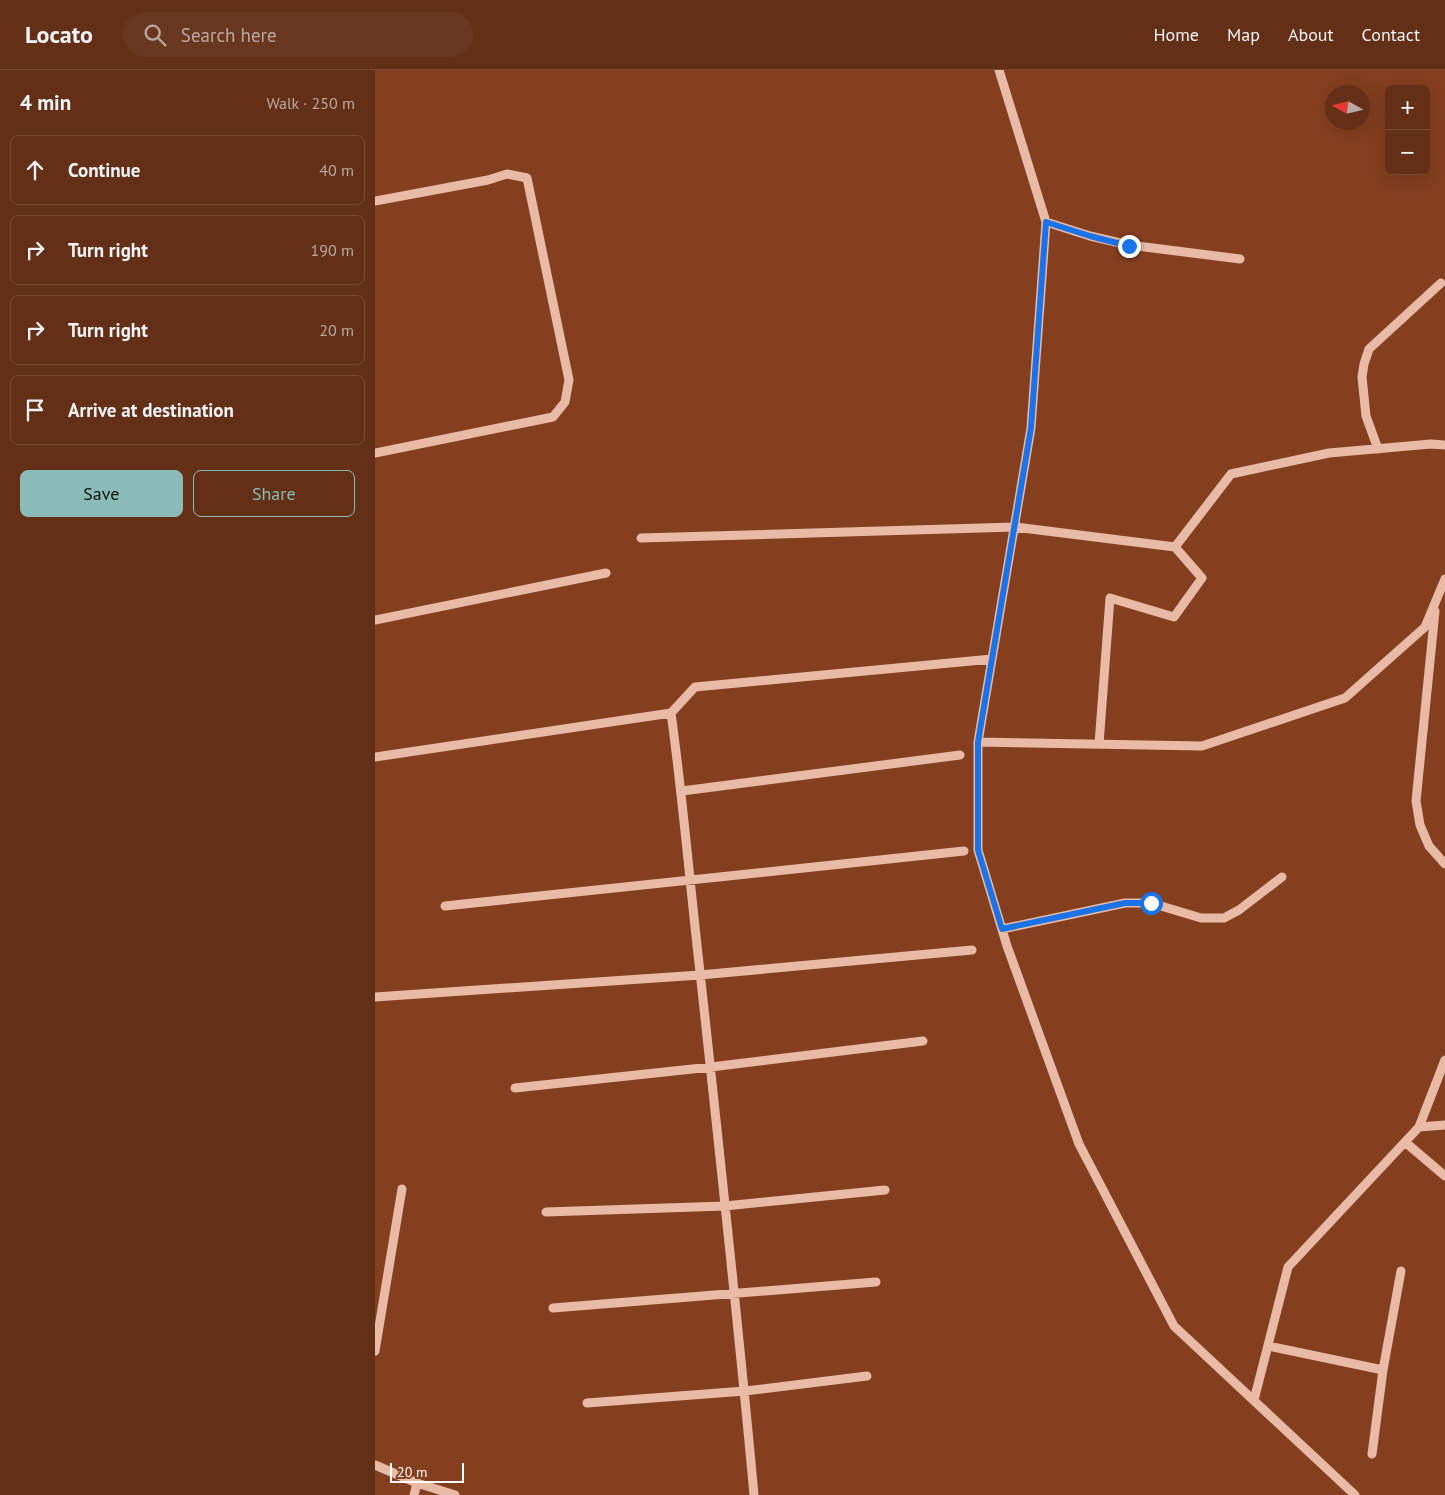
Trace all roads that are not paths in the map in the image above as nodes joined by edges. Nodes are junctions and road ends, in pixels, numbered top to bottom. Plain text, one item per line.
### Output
1 (999, 70) edge
2 (375, 201) edge
3 (1046, 222) junction
4 (1240, 259) dead end
5 (1441, 283) dead end
6 (1445, 445) edge
7 (1378, 448) junction
8 (375, 453) edge
9 (1015, 527) junction
10 (641, 538) dead end
11 (1175, 547) junction
12 (606, 573) dead end
13 (1445, 579) edge
14 (1436, 601) junction
15 (375, 620) edge
16 (992, 659) junction
17 (671, 713) junction
18 (978, 742) junction
19 (1099, 744) junction
20 (961, 756) dead end
21 (375, 757) edge
22 (682, 791) junction
23 (964, 851) dead end
24 (1445, 864) edge
25 (1282, 877) dead end
26 (690, 881) junction
27 (445, 906) dead end
28 (1002, 929) junction
29 (972, 950) dead end
30 (700, 974) junction
31 (375, 997) edge
32 (923, 1041) dead end
33 (1445, 1060) edge
34 (711, 1067) junction
35 (515, 1088) dead end
36 (1445, 1125) edge
37 (1419, 1127) junction
38 (1405, 1142) junction
39 (1445, 1176) edge
40 (402, 1189) dead end
41 (885, 1190) dead end
42 (725, 1206) junction
43 (546, 1212) dead end
44 (1401, 1271) dead end
45 (876, 1282) dead end
46 (734, 1295) junction
47 (553, 1308) dead end
48 (1268, 1346) junction
49 (375, 1352) edge
50 (1383, 1370) junction
51 (867, 1376) dead end
52 (745, 1391) junction
53 (1253, 1400) junction
54 (587, 1403) dead end
55 (1373, 1454) dead end
56 (375, 1464) edge
57 (417, 1483) junction
58 (414, 1495) edge
59 (455, 1495) edge
60 (754, 1495) edge
61 (1355, 1495) edge

1 - 3 street
2 - 8 street
3 - 4 street
3 - 9 street
5 - 7 street
6 - 7 street
7 - 11 street
9 - 10 street
9 - 11 street
9 - 16 street
11 - 19 street
12 - 15 street
13 - 14 street
14 - 19 street
14 - 24 street
16 - 17 street
16 - 18 street
17 - 21 street
17 - 22 street
18 - 19 street
18 - 28 street
20 - 22 street
22 - 26 street
23 - 26 street
25 - 28 street
26 - 27 street
26 - 30 street
28 - 53 street
29 - 30 street
30 - 31 street
30 - 34 street
32 - 34 street
33 - 37 street
34 - 35 street
34 - 42 street
36 - 37 street
37 - 38 street
38 - 39 street
38 - 48 street
40 - 49 street
41 - 42 street
42 - 43 street
42 - 46 street
44 - 50 street
45 - 46 street
46 - 47 street
46 - 52 street
48 - 50 street
48 - 53 street
50 - 55 street
51 - 52 street
52 - 54 street
52 - 60 street
53 - 61 street
56 - 57 street
57 - 58 street
57 - 59 street

